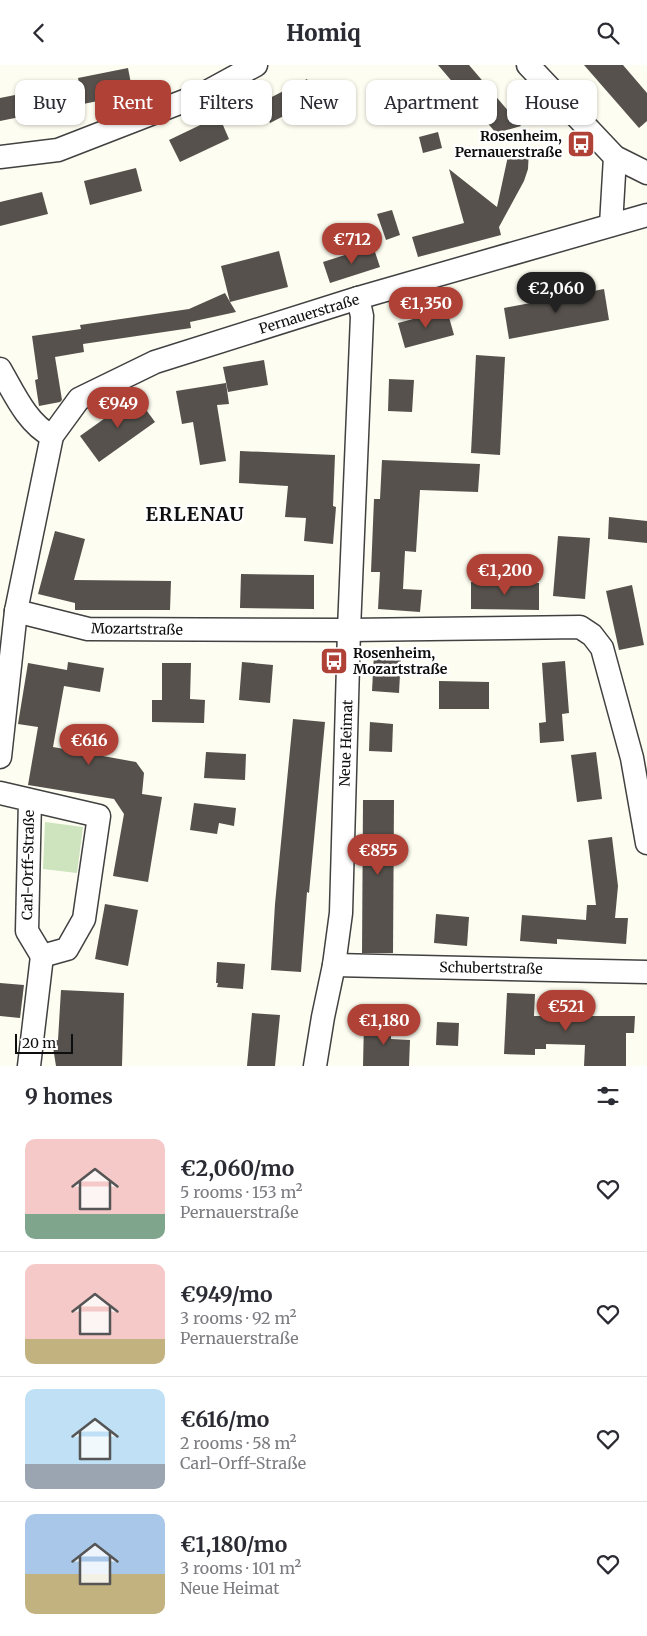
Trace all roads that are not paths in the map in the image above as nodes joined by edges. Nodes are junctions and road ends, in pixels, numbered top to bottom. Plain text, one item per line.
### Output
1 (256, 65) edge
2 (528, 65) edge
3 (0, 157) edge
4 (615, 157) junction
5 (647, 173) edge
6 (647, 215) edge
7 (611, 225) junction
8 (358, 299) junction
9 (0, 369) edge
10 (52, 436) junction
11 (16, 611) junction
12 (349, 630) junction
13 (0, 757) edge
14 (639, 758) edge
15 (0, 793) edge
16 (30, 801) junction
17 (647, 843) edge
18 (42, 956) junction
19 (334, 965) junction
20 (647, 972) edge
21 (29, 1066) edge
22 (315, 1066) edge

1 - 3 street
2 - 4 street
4 - 5 street
4 - 7 street
6 - 7 street, Pernauerstraße
7 - 8 street, Pernauerstraße
8 - 10 street, Pernauerstraße
8 - 12 street, Neue Heimat
9 - 10 street
10 - 11 street
11 - 12 street, Mozartstraße
11 - 13 street
12 - 14 street, Mozartstraße
12 - 19 street, Neue Heimat
14 - 17 street, Mozartstraße
15 - 16 street, Carl-Orff-Straße
16 - 18 street, Carl-Orff-Straße
16 - 18 street, Carl-Orff-Straße
18 - 21 street
19 - 20 street, Schubertstraße
19 - 22 street, Neue Heimat

